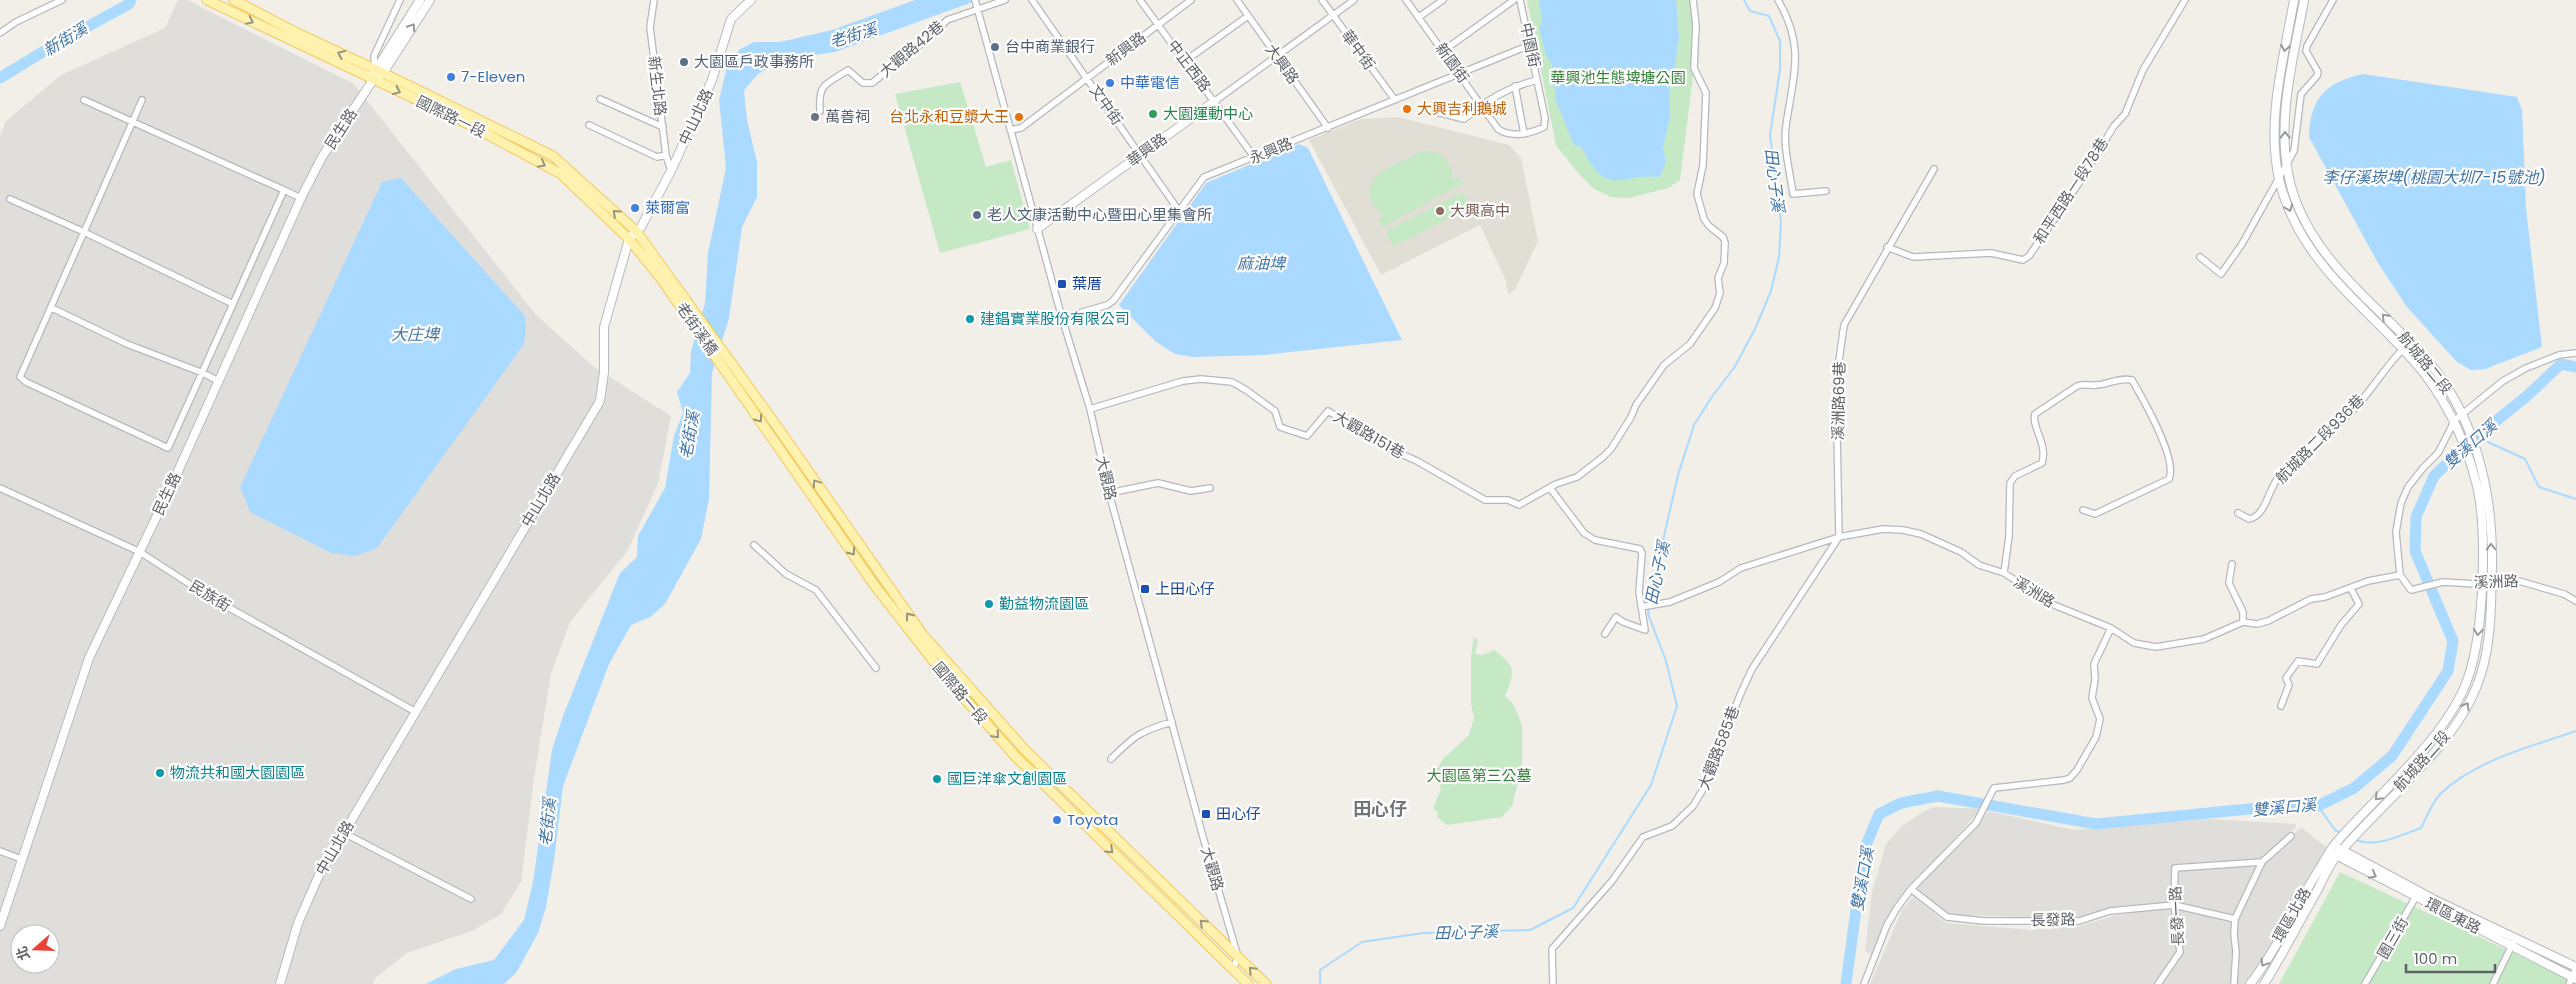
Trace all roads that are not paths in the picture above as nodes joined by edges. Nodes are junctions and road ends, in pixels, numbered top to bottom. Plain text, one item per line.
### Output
1 (62, 0) edge
2 (207, 0) edge
3 (234, 0) edge
4 (400, 0) edge
5 (420, 0) edge
6 (430, 0) edge
7 (654, 0) edge
8 (751, 0) edge
9 (1005, 0) edge
10 (1032, 0) edge
11 (1140, 0) edge
12 (1191, 0) edge
13 (1238, 0) edge
14 (1322, 0) edge
15 (1354, 0) edge
16 (1406, 0) edge
17 (1443, 0) edge
18 (1514, 0) edge
19 (1520, 0) edge
20 (1693, 0) edge
21 (1778, 0) edge
22 (2185, 0) edge
23 (2294, 0) edge
24 (2304, 0) edge
25 (2333, 0) edge
26 (976, 5) edge
27 (1332, 15) junction
28 (1248, 16) junction
29 (1419, 17) junction
30 (1158, 24) junction
31 (0, 33) edge
32 (1530, 45) junction
33 (1443, 50) junction
34 (1277, 57) junction
35 (1184, 61) junction
36 (379, 71) junction
37 (1460, 74) junction
38 (1087, 78) junction
39 (373, 80) junction
40 (1537, 80) junction
41 (1515, 86) junction
42 (600, 99) dead end
43 (84, 100) dead end
44 (142, 100) dead end
45 (1395, 100) junction
46 (1215, 101) junction
47 (1482, 105) junction
48 (820, 111) dead end
49 (1436, 112) dead end
50 (133, 122) junction
51 (588, 125) dead end
52 (663, 127) junction
53 (1328, 128) junction
54 (1010, 130) junction
55 (1524, 134) junction
56 (666, 155) junction
57 (1141, 155) junction
58 (1254, 157) junction
59 (2287, 164) junction
60 (1934, 169) dead end
61 (671, 171) junction
62 (2279, 179) junction
63 (284, 190) junction
64 (1826, 190) dead end
65 (301, 198) junction
66 (10, 199) dead end
67 (1179, 211) junction
68 (1037, 229) junction
69 (84, 232) junction
70 (636, 232) junction
71 (629, 238) junction
72 (1887, 247) junction
73 (2200, 257) dead end
74 (666, 278) junction
75 (233, 304) junction
76 (52, 308) junction
77 (1062, 318) junction
78 (2403, 349) junction
79 (2576, 353) edge
80 (203, 373) junction
81 (736, 377) junction
82 (218, 381) junction
83 (1090, 409) junction
84 (2462, 415) junction
85 (2454, 425) junction
86 (0, 488) edge
87 (1210, 488) dead end
88 (1550, 488) junction
89 (1109, 494) junction
90 (2083, 510) dead end
91 (2238, 513) dead end
92 (1840, 537) junction
93 (754, 545) dead end
94 (140, 552) junction
95 (2232, 564) dead end
96 (2004, 574) junction
97 (2400, 575) junction
98 (2491, 583) junction
99 (2482, 584) junction
100 (2351, 589) junction
101 (2576, 601) edge
102 (1641, 607) junction
103 (2243, 622) junction
104 (2111, 628) junction
105 (1605, 634) dead end
106 (876, 668) dead end
107 (2281, 706) dead end
108 (416, 712) junction
109 (1172, 722) junction
110 (1111, 759) dead end
111 (1081, 805) junction
112 (1073, 813) junction
113 (344, 833) junction
114 (2291, 836) dead end
115 (0, 851) edge
116 (2336, 851) junction
117 (21, 859) junction
118 (2262, 862) junction
119 (1911, 889) junction
120 (2418, 894) junction
121 (471, 899) dead end
122 (2174, 905) junction
123 (2235, 919) junction
124 (0, 926) edge
125 (2515, 938) junction
126 (2512, 946) junction
127 (1238, 957) junction
128 (2576, 968) edge
129 (1233, 969) junction
130 (2572, 980) edge
131 (280, 984) edge
132 (1248, 984) edge
133 (1266, 984) edge
134 (1553, 984) edge
135 (1864, 984) edge
136 (2158, 984) edge
137 (2234, 984) edge
138 (2250, 984) edge
139 (2264, 984) edge
140 (2365, 984) edge
141 (2493, 984) edge

1 - 31 street
2 -> 39 main road, 國際路一段
36 -> 3 main road, 國際路一段
4 - 36 street
5 - 36 street, 民生路
36 -> 6 street, 民生路
7 - 52 street, 新生北路
8 - 61 street, 中山北路
9 - 26 street
10 - 38 street, 文中街
11 - 30 street, 中正西路
12 - 30 street, 新興路
13 - 28 street, 大興路
14 - 27 street, 華中街
15 - 27 street, 華興路
16 - 29 street, 新園街
17 - 29 street
18 - 33 street
19 - 32 street, 中園街
20 - 88 street
21 - 64 street
22 - 72 street, 和平西路一段78巷
23 -> 62 street, 航城路二段
59 -> 24 street, 航城路二段
25 - 59 street
26 - 48 street, 大觀路42巷
26 - 54 street, 大觀路
27 - 34 street, 華興路
27 - 45 street, 華中街
28 - 34 street, 大興路
28 - 35 street
29 - 33 street, 新園街
30 - 35 street, 中正西路
30 - 38 street, 新興路
32 - 37 street, 永興路
32 - 40 street, 中園街
33 - 37 street, 新園街
34 - 46 street, 華興路
34 - 53 street, 大興路
35 - 46 street, 中正西路
36 - 39 street, 民生路
70 -> 36 main road, 國際路一段
37 - 45 street, 永興路
37 - 47 street, 新園街
38 - 54 street, 新興路
38 - 57 street, 文中街
39 - 65 street, 民生路
39 -> 71 main road, 國際路一段
40 - 41 street
40 - 55 street, 中園街
41 - 47 street
41 - 55 street
42 - 52 street
43 - 50 street
44 - 50 street
45 - 53 street, 永興路
46 - 57 street, 華興路
46 - 58 street, 中正西路
47 - 49 street
47 - 55 street, 新園街
50 - 63 street
50 - 69 street
51 - 56 street
52 - 56 street, 新生北路
53 - 58 street, 永興路
54 - 68 street, 大觀路
56 - 61 street, 新生北路
57 - 67 street, 文中街
57 - 68 street, 華興路
58 - 67 street, 永興路
59 - 62 street
84 -> 59 street, 航城路二段
60 - 72 street, 溪洲路69巷
61 - 70 street, 中山北路
62 - 73 street
62 -> 78 street, 航城路二段
63 - 65 street
63 - 75 street
65 - 82 street, 民生路
66 - 69 street
67 - 77 street, 永興路
68 - 77 street, 大觀路
69 - 75 street
69 - 76 street
70 - 71 street, 中山北路
70 - 74 main road, 國際路一段
71 - 74 main road, 國際路一段
71 - 108 street, 中山北路
72 - 92 street, 溪洲路69巷
74 - 81 main road, 老街溪橋
75 - 80 street
76 - 80 street
76 - 80 street
77 - 83 street, 大觀路
78 - 85 street, 航城路二段
78 - 91 street, 航城路二段936巷
79 - 84 street
80 - 82 street
111 -> 81 main road, 國際路一段
81 -> 112 main road, 國際路一段
82 - 94 street, 民生路
83 - 88 street, 大觀路151巷
83 - 89 street, 大觀路
84 - 85 street
98 -> 84 street, 航城路二段
85 - 97 street
85 - 99 street, 航城路二段
86 - 94 street, 民族街
87 - 89 street
88 - 102 street
89 - 109 street, 大觀路
90 - 96 street
92 - 96 street, 溪洲路
92 - 102 street, 溪洲路
92 - 134 street, 大觀路585巷
93 - 106 street
94 - 108 street, 民族街
94 - 117 street, 民生路
95 - 103 street
96 - 104 street, 溪洲路
97 - 99 street, 溪洲路
97 - 100 street, 溪洲路
98 - 99 street, 溪洲路
98 - 101 street, 溪洲路
116 -> 98 street, 航城路二段
99 -> 116 street, 航城路二段
100 - 103 street, 溪洲路
100 - 107 street
102 - 105 street
103 - 104 street, 溪洲路
104 - 119 street
108 - 113 street, 中山北路
109 - 110 street
109 - 127 street, 大觀路
111 - 112 main road
127 -> 111 main road, 國際路一段
112 -> 129 main road, 國際路一段
113 - 121 street
113 - 131 street, 中山北路
114 - 118 street
115 - 117 street
116 - 120 street, 環區東路
116 -> 138 street, 環區北路
116 - 139 street, 環區北路
117 - 124 street, 民生路
118 - 122 street, 長發一路
118 - 123 street
119 - 122 street, 長發路
119 - 135 street
120 - 125 street, 環區東路
120 - 126 street, 環區東路
120 - 140 street, 園三街
122 - 123 street, 長發路
122 - 136 street, 長發一路
123 - 137 street
125 - 126 street
125 - 128 street, 環區東路
126 - 130 street, 環區東路
126 - 141 street
127 - 129 street
133 -> 127 main road
128 - 130 street
129 - 132 main road

